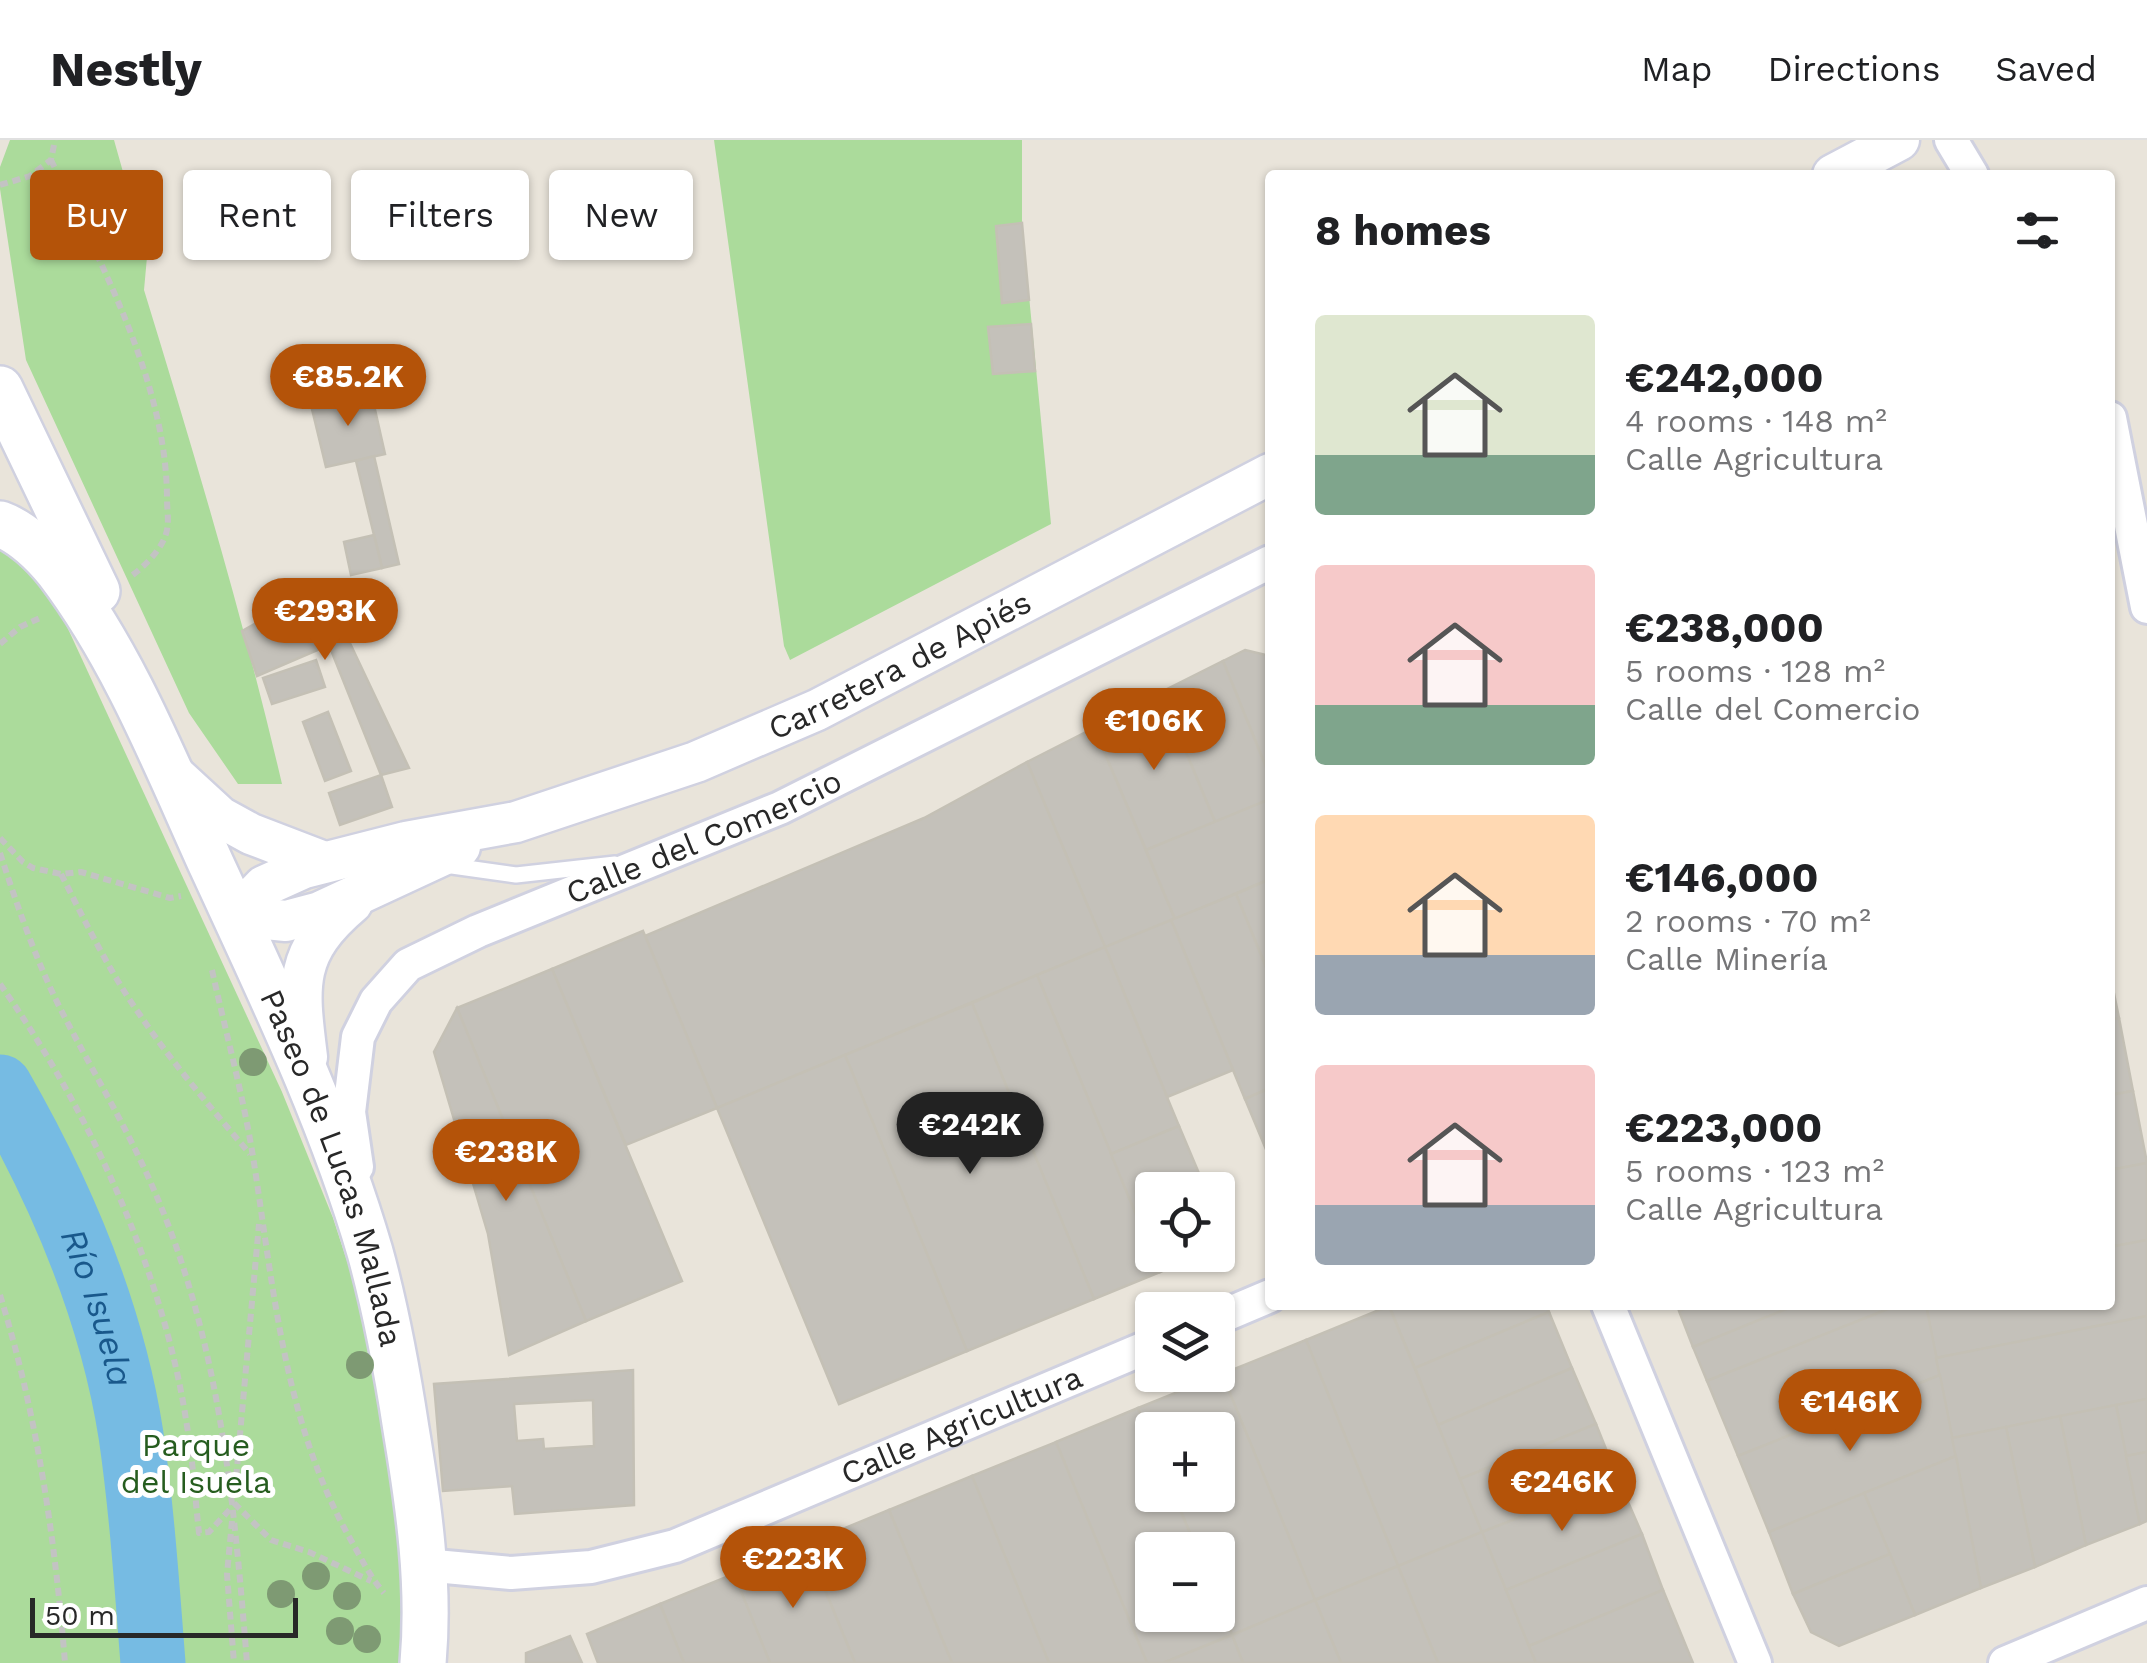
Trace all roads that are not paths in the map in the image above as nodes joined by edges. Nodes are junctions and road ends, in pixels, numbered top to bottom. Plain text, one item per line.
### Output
1 (1899, 140) edge
2 (1951, 140) edge
3 (1843, 170) edge
4 (1969, 170) edge
5 (0, 389) edge
6 (2115, 444) edge
7 (1265, 486) edge
8 (0, 524) edge
9 (1265, 565) edge
10 (90, 599) junction
11 (2147, 607) edge
12 (168, 769) junction
13 (516, 822) junction
14 (660, 858) junction
15 (324, 862) junction
16 (426, 863) junction
17 (367, 891) junction
18 (222, 934) junction
19 (310, 1080) junction
20 (370, 1251) junction
21 (1265, 1298) edge
22 (1610, 1310) edge
23 (1235, 1311) edge
24 (1135, 1352) edge
25 (424, 1565) junction
26 (2147, 1603) edge
27 (422, 1663) edge
28 (1755, 1663) edge
29 (2005, 1663) edge

1 - 3 street
2 - 4 street
5 - 10 main road, Paseo de Lucas Mallada
6 - 11 street
7 - 13 street, Carretera de Apiés
8 - 10 main road, Paseo de Lucas Mallada
9 - 14 street, Calle del Comercio
10 - 12 main road, Paseo de Lucas Mallada
12 - 15 street
12 - 18 main road, Paseo de Lucas Mallada
13 - 15 street
13 - 16 street
14 - 16 lane
14 - 20 street, Calle del Comercio
15 - 18 street
16 - 17 street
17 - 18 street
17 - 19 street
18 - 19 main road, Paseo de Lucas Mallada
19 - 20 main road, Paseo de Lucas Mallada
20 - 25 main road, Paseo de Lucas Mallada
21 - 23 street
22 - 28 street
24 - 25 street, Calle Agricultura
25 - 27 main road, Paseo de Lucas Mallada
26 - 29 street

